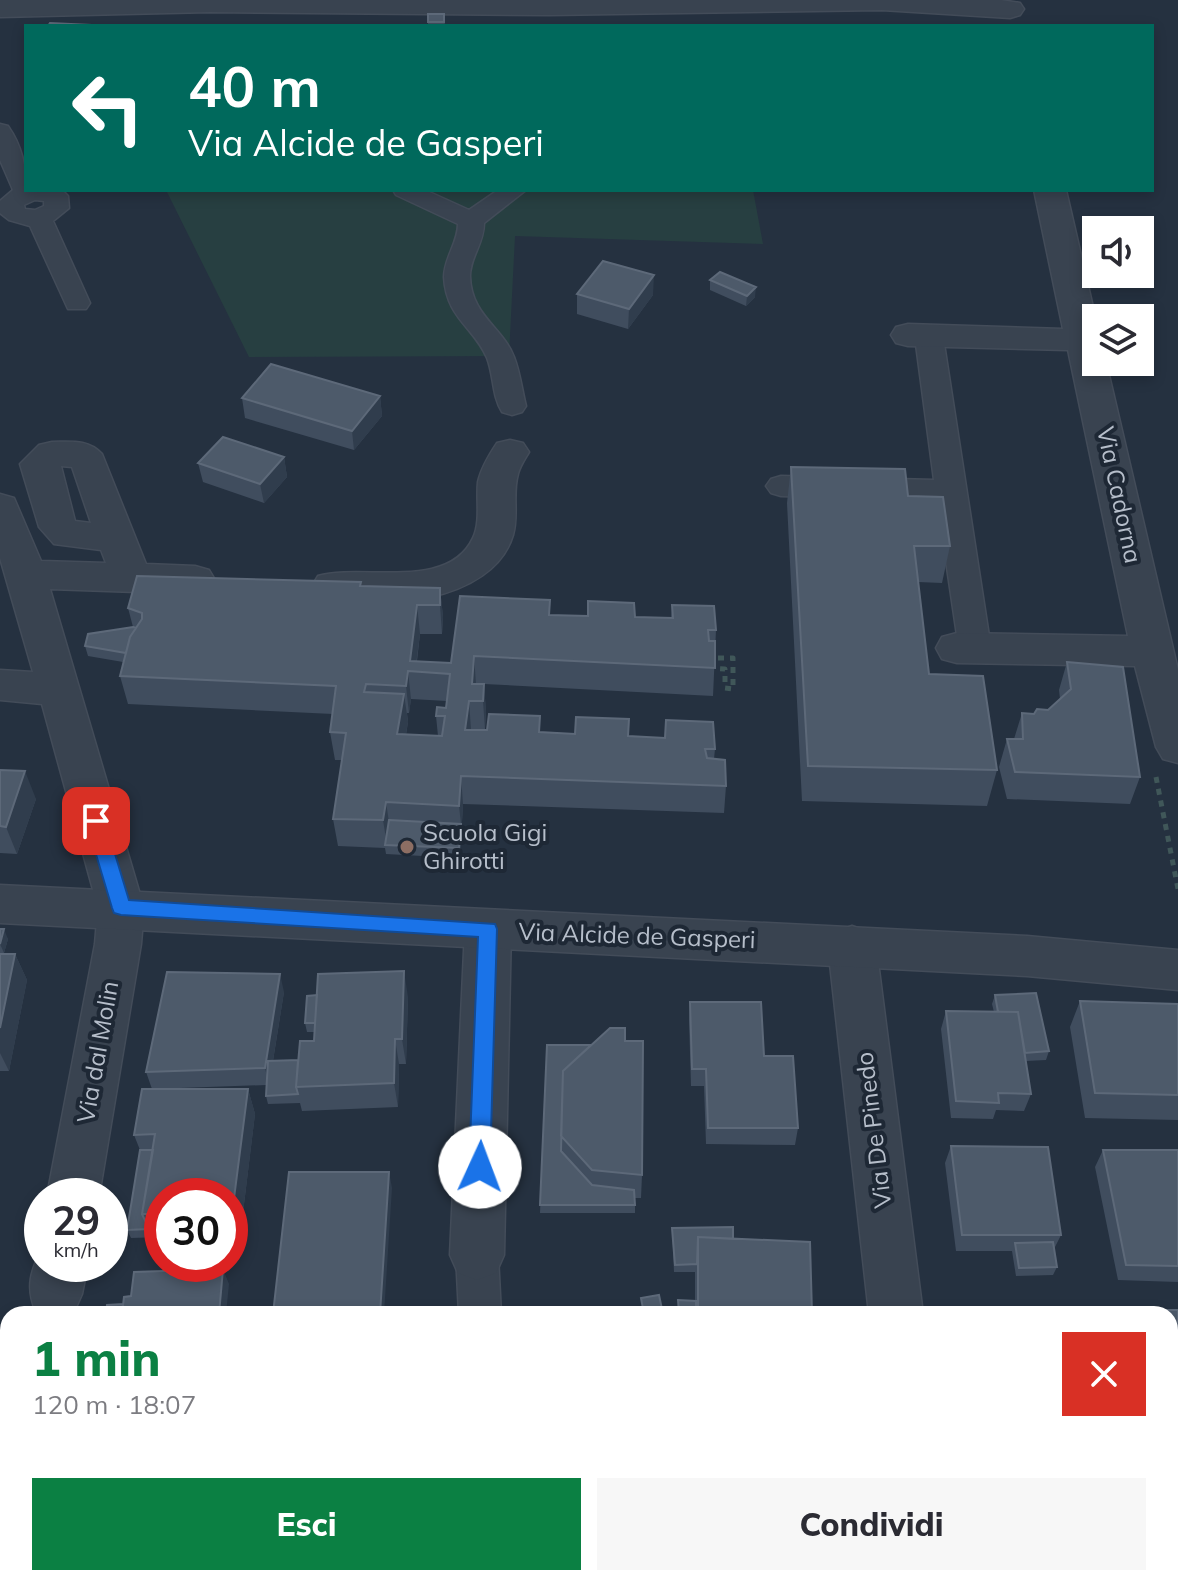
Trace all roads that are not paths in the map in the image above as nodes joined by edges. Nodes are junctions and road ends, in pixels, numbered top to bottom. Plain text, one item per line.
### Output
1 (689, 2) edge
2 (162, 3) edge
3 (293, 3) edge
4 (548, 3) edge
5 (0, 8) edge
6 (1012, 12) edge
7 (437, 16) edge
8 (0, 131) edge
9 (409, 192) edge
10 (511, 192) edge
11 (1050, 192) edge
12 (12, 204) edge
13 (471, 220) junction
14 (77, 303) dead end
15 (1082, 327) edge
16 (919, 336) joint
17 (1082, 340) edge
18 (1093, 376) edge
19 (512, 406) dead end
20 (510, 452) dead end
21 (781, 486) dead end
22 (950, 490) junction
23 (0, 507) edge
24 (115, 537) dead end
25 (26, 574) junction
26 (131, 578) junction
27 (228, 582) edge
28 (289, 584) edge
29 (966, 649) joint
30 (1152, 651) junction
31 (0, 685) edge
32 (56, 690) junction
33 (1178, 747) edge
34 (0, 904) edge
35 (121, 908) junction
36 (488, 929) junction
37 (852, 946) junction
38 (1178, 970) edge
39 (76, 1178) edge
40 (477, 1255) joint
41 (480, 1306) edge
42 (895, 1306) edge

1 - 4 street
1 - 6 street
2 - 3 street
2 - 5 street
3 - 7 street
4 - 7 street
8 - 12 street
9 - 13 street
10 - 13 street
11 - 15 street, Via Cadorna
12 - 14 street
13 - 19 street
16 - 17 street
16 - 22 street
18 - 30 street, Via Cadorna
20 - 28 street
21 - 22 street
22 - 29 street
23 - 25 street
24 - 26 street
25 - 26 street
25 - 32 street
26 - 27 street
29 - 30 street
30 - 33 street, Via Cadorna
31 - 32 street
32 - 35 street
34 - 35 street, Via Alcide de Gasperi
35 - 36 street, Via Alcide de Gasperi
35 - 39 street, Via dal Molin
36 - 37 street, Via Alcide de Gasperi
36 - 40 street
37 - 38 street, Via Alcide de Gasperi
37 - 42 street, Via De Pinedo
40 - 41 street

